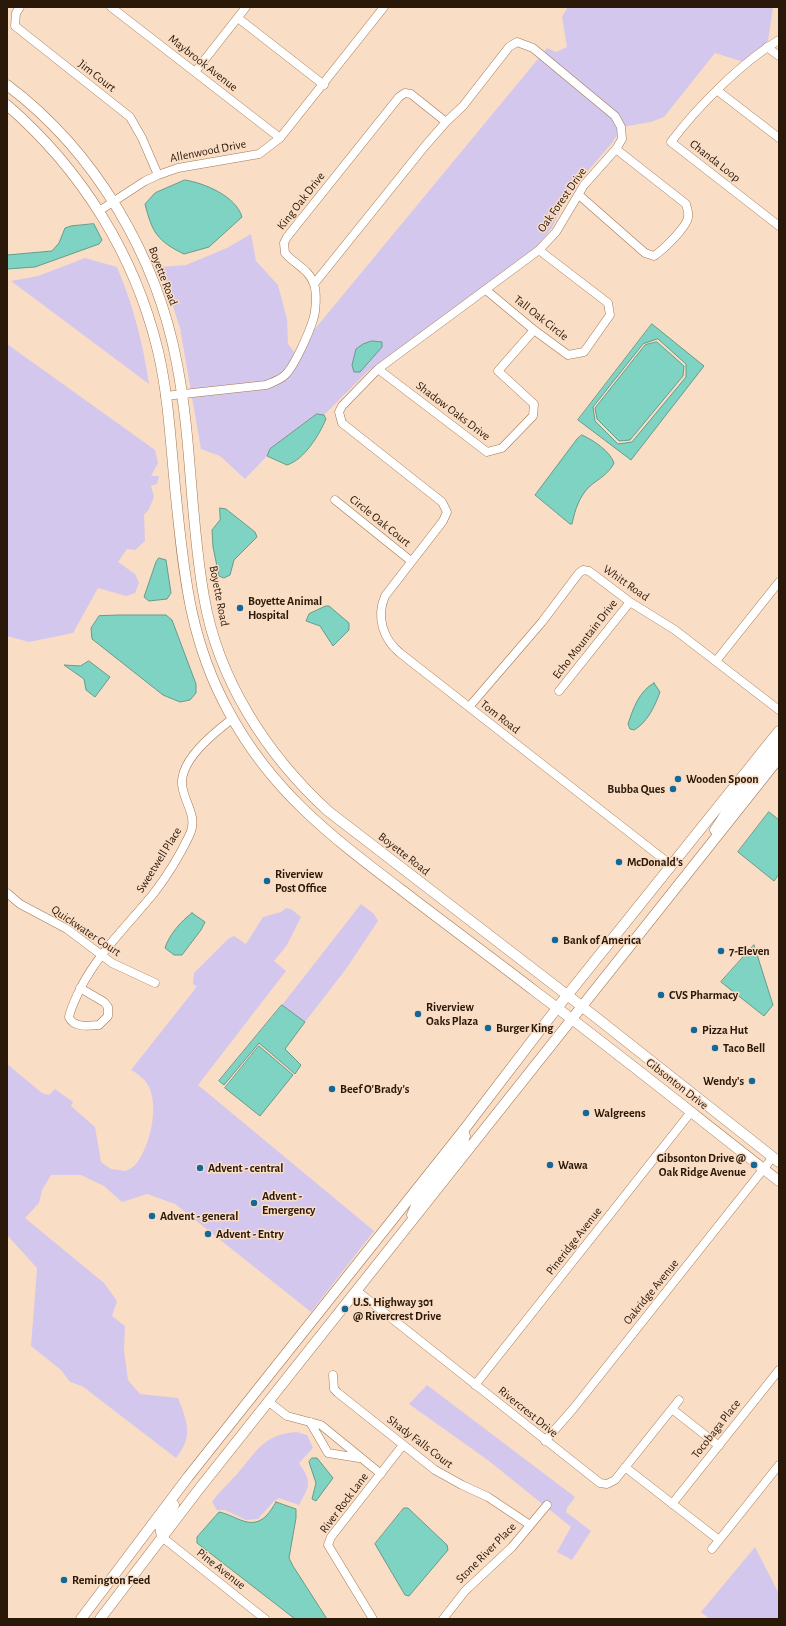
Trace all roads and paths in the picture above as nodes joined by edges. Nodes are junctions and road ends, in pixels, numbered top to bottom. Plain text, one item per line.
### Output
1 (20, 7) edge
2 (111, 7) edge
3 (246, 7) edge
4 (384, 7) edge
5 (238, 18) junction
6 (779, 40) edge
7 (767, 47) junction
8 (779, 56) edge
9 (195, 72) junction
10 (7, 85) edge
11 (324, 85) junction
12 (718, 90) junction
13 (7, 105) edge
14 (446, 122) junction
15 (280, 138) junction
16 (779, 138) edge
17 (616, 149) junction
18 (158, 175) junction
19 (579, 196) junction
20 (113, 202) junction
21 (99, 211) junction
22 (779, 226) edge
23 (540, 250) junction
24 (314, 284) junction
25 (486, 290) junction
26 (534, 330) junction
27 (378, 369) junction
28 (182, 394) junction
29 (165, 396) junction
30 (335, 500) dead end
31 (411, 561) junction
32 (779, 582) edge
33 (630, 602) junction
34 (716, 661) junction
35 (560, 692) dead end
36 (469, 707) junction
37 (779, 710) edge
38 (232, 719) junction
39 (779, 731) edge
40 (779, 745) edge
41 (779, 758) edge
42 (705, 852) junction
43 (671, 865) junction
44 (7, 893) edge
45 (100, 955) junction
46 (155, 983) dead end
47 (80, 988) junction
48 (567, 996) junction
49 (582, 1007) junction
50 (557, 1008) junction
51 (572, 1019) junction
52 (691, 1112) junction
53 (463, 1131) junction
54 (776, 1159) edge
55 (764, 1169) junction
56 (779, 1181) edge
57 (410, 1223) junction
58 (344, 1280) junction
59 (357, 1291) junction
60 (779, 1370) edge
61 (333, 1375) dead end
62 (475, 1385) junction
63 (679, 1400) dead end
64 (269, 1402) junction
65 (672, 1409) junction
66 (310, 1422) junction
67 (341, 1441) junction
68 (545, 1441) junction
69 (404, 1445) junction
70 (719, 1446) junction
71 (338, 1453) junction
72 (359, 1458) junction
73 (779, 1465) edge
74 (626, 1467) junction
75 (381, 1474) junction
76 (175, 1494) junction
77 (672, 1504) junction
78 (547, 1505) dead end
79 (530, 1525) junction
80 (162, 1537) junction
81 (719, 1540) junction
82 (712, 1550) dead end
83 (81, 1619) edge
84 (100, 1619) edge
85 (266, 1619) edge
86 (373, 1619) edge
87 (443, 1619) edge

1 - 18 street, Jim Court
2 - 9 street, Maybrook Avenue
3 - 5 street
4 - 11 street, Allenwood Drive
5 - 9 street
5 - 11 street
6 - 7 street
7 - 8 street
7 - 12 street
9 - 15 street, Maybrook Avenue
10 - 20 main road, Boyette Road
11 - 15 street, Allenwood Drive
12 - 16 street
12 - 22 street, Chanda Loop
13 - 21 main road
14 - 17 street, Oak Forest Drive
14 - 24 street, Oak Forest Drive
14 - 24 street, King Oak Drive
15 - 18 street, Allenwood Drive
17 - 19 street, Oak Forest Drive
17 - 19 street
18 - 20 street, Allenwood Drive
19 - 23 street, Oak Forest Drive
20 - 21 street, Allenwood Drive
20 - 28 main road, Boyette Road
21 - 29 main road
23 - 25 street, Oak Forest Drive
23 - 26 street, Tall Oak Circle
24 - 28 street, King Oak Drive
25 - 26 street, Tall Oak Circle
25 - 27 street, Oak Forest Drive
26 - 27 street, Shadow Oaks Drive
27 - 31 street, Oak Forest Drive
28 - 29 street, King Oak Drive
28 - 48 main road, Boyette Road
29 - 38 main road
30 - 31 street, Circle Oak Court
31 - 36 street, Tom Road
32 - 34 street
33 - 34 street, Whitt Road
33 - 35 street, Echo Mountain Drive
33 - 36 street, Whitt Road
34 - 37 street, Whitt Road
36 - 43 street, Tom Road
38 - 45 street, Sweetwell Place
38 - 50 main road
39 - 43 main road
40 - 42 main road
41 - 42 main road
42 - 49 main road
43 - 48 main road
44 - 45 street, Quickwater Court
45 - 46 street, Quickwater Court
45 - 47 street, Sweetwell Place
47 - 47 street, Sweetwell Place
48 - 49 main road, Boyette Road
48 - 50 main road
49 - 51 main road
49 - 54 main road, Gibsonton Drive
50 - 51 main road, Gibsonton Drive
50 - 53 main road
51 - 52 main road, Gibsonton Drive
51 - 57 main road
52 - 55 main road, Gibsonton Drive
52 - 62 street, Pineridge Avenue
53 - 57 main road
53 - 58 main road
54 - 55 street, Oakridge Avenue
55 - 56 main road, Gibsonton Drive
55 - 68 street, Oakridge Avenue
57 - 59 main road
58 - 59 main road
58 - 76 main road
59 - 62 street, Rivercrest Drive
59 - 64 main road
60 - 70 street, Tocobaga Place
61 - 69 street, Shady Falls Court
62 - 68 street, Rivercrest Drive
63 - 65 street, Rivercrest Drive
64 - 66 street
64 - 80 main road
65 - 70 street
65 - 74 street, Rivercrest Drive
66 - 67 street
66 - 71 street
67 - 71 street
67 - 72 street
68 - 74 street, Rivercrest Drive
69 - 75 street, River Rock Lane
69 - 79 street, Shady Falls Court
70 - 77 street, Tocobaga Place
71 - 72 street
72 - 75 street
73 - 81 street
74 - 77 street
75 - 86 street, River Rock Lane
76 - 80 main road
76 - 83 main road
77 - 81 street
78 - 79 street, Stone River Place
79 - 87 street, Stone River Place
80 - 84 main road
80 - 85 street, Pine Avenue
81 - 82 street

